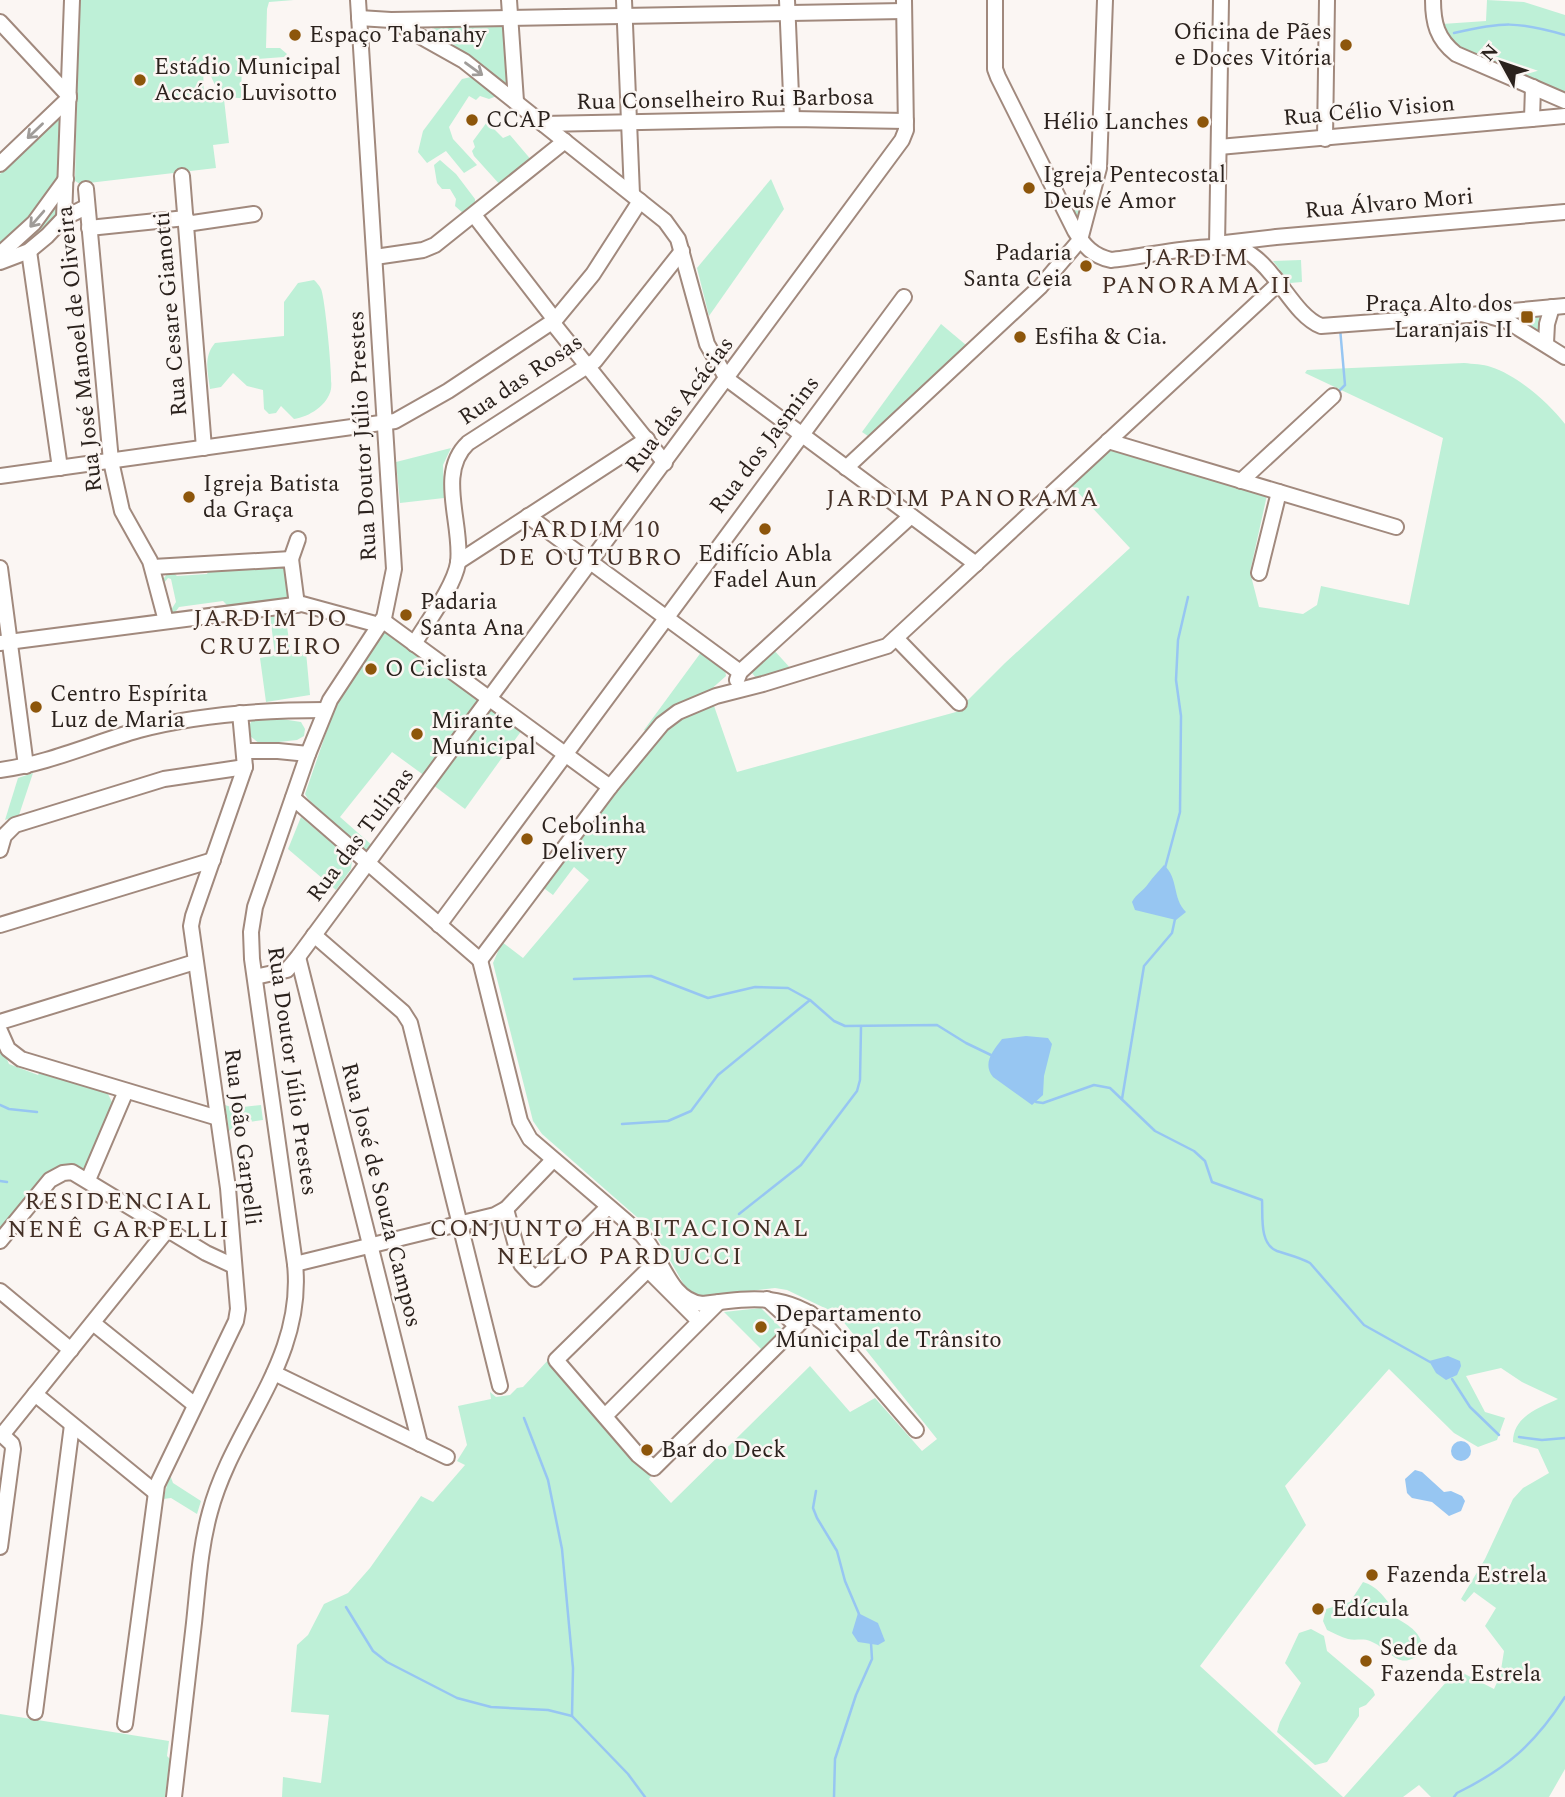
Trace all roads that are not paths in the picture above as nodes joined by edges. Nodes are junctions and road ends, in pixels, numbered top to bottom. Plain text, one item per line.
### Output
1 (72, 0) edge
2 (358, 0) edge
3 (509, 0) edge
4 (624, 0) edge
5 (995, 0) edge
6 (1105, 0) edge
7 (1221, 0) edge
8 (1327, 0) edge
9 (1433, 0) edge
10 (904, 5) edge
11 (788, 7) edge
12 (624, 17) junction
13 (359, 18) junction
14 (510, 18) junction
15 (391, 20) junction
16 (435, 20) junction
17 (0, 22) edge
18 (429, 41) junction
19 (1533, 87) junction
20 (69, 97) junction
21 (1565, 101) edge
22 (516, 102) junction
23 (1565, 116) edge
24 (792, 119) junction
25 (1532, 119) junction
26 (629, 123) junction
27 (544, 124) junction
28 (905, 129) junction
29 (1325, 139) junction
30 (565, 141) junction
31 (1219, 147) junction
32 (2, 159) edge
33 (182, 176) dead end
34 (67, 178) junction
35 (66, 196) junction
36 (86, 197) junction
37 (636, 198) junction
38 (1565, 212) edge
39 (254, 214) dead end
40 (474, 215) junction
41 (64, 218) junction
42 (186, 221) junction
43 (89, 228) junction
44 (1276, 237) junction
45 (1080, 240) junction
46 (1217, 246) junction
47 (29, 251) junction
48 (682, 251) junction
49 (0, 254) edge
50 (375, 257) junction
51 (0, 262) edge
52 (1266, 268) junction
53 (1279, 283) junction
54 (904, 297) dead end
55 (1558, 306) edge
56 (1482, 314) junction
57 (553, 321) junction
58 (1546, 343) junction
59 (1565, 357) edge
60 (589, 366) junction
61 (727, 379) junction
62 (1333, 396) dead end
63 (386, 423) junction
64 (802, 435) junction
65 (647, 439) junction
66 (1108, 441) junction
67 (204, 448) junction
68 (111, 461) junction
69 (665, 463) junction
70 (60, 468) junction
71 (846, 468) junction
72 (0, 476) edge
73 (1241, 481) junction
74 (1279, 492) junction
75 (528, 516) junction
76 (911, 516) junction
77 (1396, 527) dead end
78 (298, 539) dead end
79 (291, 559) junction
80 (458, 562) junction
81 (591, 562) junction
82 (976, 564) junction
83 (153, 567) junction
84 (0, 568) edge
85 (1259, 573) dead end
86 (297, 605) junction
87 (667, 617) junction
88 (166, 621) junction
89 (381, 623) junction
90 (895, 638) junction
91 (5, 642) edge
92 (414, 644) junction
93 (740, 672) junction
94 (733, 691) junction
95 (489, 699) junction
96 (959, 703) dead end
97 (325, 710) junction
98 (240, 713) junction
99 (245, 751) junction
100 (308, 754) junction
101 (565, 755) junction
102 (26, 766) junction
103 (245, 767) junction
104 (0, 770) edge
105 (610, 787) junction
106 (293, 798) junction
107 (0, 850) edge
108 (212, 860) junction
109 (368, 863) junction
110 (0, 925) edge
111 (439, 925) junction
112 (314, 935) junction
113 (298, 957) junction
114 (480, 960) junction
115 (195, 962) junction
116 (287, 970) junction
117 (303, 975) junction
118 (255, 977) junction
119 (0, 1022) edge
120 (0, 1031) edge
121 (126, 1091) junction
122 (219, 1118) junction
123 (553, 1160) junction
124 (88, 1180) junction
125 (608, 1207) junction
126 (503, 1211) junction
127 (460, 1224) junction
128 (168, 1229) junction
129 (0, 1241) edge
130 (370, 1247) junction
131 (659, 1259) junction
132 (295, 1264) junction
133 (234, 1266) junction
134 (648, 1270) junction
135 (0, 1291) edge
136 (765, 1298) junction
137 (719, 1302) junction
138 (810, 1313) junction
139 (699, 1321) junction
140 (93, 1323) junction
141 (797, 1326) junction
142 (71, 1350) junction
143 (274, 1373) junction
144 (500, 1386) dead end
145 (35, 1394) junction
146 (195, 1405) junction
147 (604, 1416) junction
148 (72, 1425) junction
149 (916, 1430) dead end
150 (1, 1434) edge
151 (419, 1444) junction
152 (447, 1457) dead end
153 (155, 1492) junction
154 (0, 1547) edge
155 (35, 1712) dead end
156 (125, 1724) dead end
157 (174, 1797) edge

1 - 20 street
2 - 13 street, Rua Doutor Júlio Prestes
3 - 14 street
4 - 12 street
5 - 45 street
6 - 45 street
7 - 31 street
8 - 29 street
9 - 19 street
10 - 11 street
10 - 28 street
11 - 12 street
11 - 24 street
12 - 14 street
12 - 26 street
13 - 15 street
13 - 50 street, Rua Doutor Júlio Prestes
14 - 16 street
14 - 22 street
15 - 16 street
15 - 18 street
16 - 18 street
17 - 20 street
18 -> 22 street
19 - 21 street
19 - 25 street
20 -> 32 street
20 - 34 street
22 - 27 street
23 - 25 street, Rua Célio Vision
24 - 26 street, Rua Conselheiro Rui Barbosa
24 - 28 street, Rua Conselheiro Rui Barbosa
25 - 29 street, Rua Célio Vision
26 - 27 street, Rua Conselheiro Rui Barbosa
26 - 37 street
27 - 30 street
28 - 61 street, Rua das Acácias
29 - 31 street, Rua Célio Vision
30 - 37 street
30 - 40 street, Rua Conselheiro Rui Barbosa
31 - 46 street
33 - 42 street, Rua Cesare Gianotti
34 - 35 street
34 -> 49 street
35 - 36 street
35 - 41 street
36 - 41 street
36 - 43 street, Rua José Manoel de Oliveira
37 - 48 street
37 - 57 street
38 - 44 street, Rua Álvaro Mori
39 - 42 street
40 - 50 street, Rua Conselheiro Rui Barbosa
40 - 57 street
41 - 47 street
42 - 43 street
42 - 67 street, Rua Cesare Gianotti
43 - 68 street, Rua José Manoel de Oliveira
44 - 46 street, Rua Álvaro Mori
44 - 52 street
45 - 46 street, Rua Álvaro Mori
45 - 71 street
46 - 52 street
47 - 51 street
47 - 70 street
48 - 60 street, Rua das Rosas
48 - 61 street
50 - 63 street, Rua Doutor Júlio Prestes
52 - 53 street
53 - 56 street
53 - 66 street
54 - 64 street, Rua dos Jasmins
55 - 56 street
55 - 58 street
56 - 58 street
57 - 60 street
57 - 63 street
58 - 59 street
60 - 65 street
60 - 80 street, Rua das Rosas
61 - 64 street
61 - 69 street, Rua das Acácias
62 - 73 street
63 - 67 street
63 - 89 street, Rua Doutor Júlio Prestes
64 - 71 street
64 - 87 street, Rua dos Jasmins
65 - 69 street
65 - 75 street
66 - 73 street
66 - 82 street
67 - 68 street
68 - 70 street
68 - 83 street, Rua José Manoel de Oliveira
69 - 81 street, Rua das Acácias
70 - 72 street
71 - 76 street
73 - 74 street
74 - 77 street
74 - 85 street
75 - 80 street
75 - 81 street
76 - 82 street
76 - 93 street
78 - 79 street
79 - 83 street
79 - 86 street
80 - 92 street, Rua das Rosas
81 - 87 street
81 - 95 street, Rua das Acácias
82 - 90 street
83 - 88 street, Rua José Manoel de Oliveira
84 - 91 street
86 - 88 street
86 - 89 street
87 - 93 street
87 - 101 street, Rua dos Jasmins
88 - 91 street
89 - 92 street
89 - 97 street, Rua Doutor Júlio Prestes
90 - 94 street
90 - 96 street
91 - 102 street
92 - 95 street
93 - 94 street
94 - 105 street
95 - 101 street
95 - 109 street, Rua das Tulipas
97 - 98 street
97 - 100 street, Rua Doutor Júlio Prestes
98 - 99 street, Rua João Garpelli
98 - 102 street
99 - 100 street
99 - 103 street, Rua João Garpelli
100 - 106 street, Rua Doutor Júlio Prestes
101 - 105 street
101 - 111 street, Rua dos Jasmins
102 - 104 street
103 - 107 street
103 - 108 street, Rua João Garpelli
105 - 114 street
106 - 109 street
106 - 118 street, Rua Doutor Júlio Prestes
108 - 110 street
108 - 115 street, Rua João Garpelli
109 - 111 street
109 - 112 street, Rua das Tulipas
111 - 114 street
112 - 113 street, Rua das Tulipas
112 - 127 street
113 - 116 street, Rua das Tulipas
113 - 117 street, Rua José de Souza Campos
114 - 123 street
115 - 119 street
115 - 122 street, Rua João Garpelli
116 - 117 street
116 - 118 street
117 - 130 street, Rua José de Souza Campos
118 - 132 street, Rua Doutor Júlio Prestes
120 - 121 street
121 - 122 street
121 - 124 street
122 - 133 street, Rua João Garpelli
123 - 125 street
123 - 126 street
124 - 128 street
124 - 129 street
125 - 126 street
125 - 131 street
126 - 127 street
127 - 130 street
127 - 144 street
128 - 133 street
128 - 140 street
130 - 132 street
130 - 151 street, Rua José de Souza Campos
131 - 134 street
131 - 137 street
132 - 143 street, Rua Doutor Júlio Prestes
133 - 146 street, Rua João Garpelli
134 - 139 street
134 - 147 street
135 - 142 street
136 - 137 street
136 - 138 street
136 - 141 street
137 - 139 street
138 - 141 street
138 - 149 street
139 - 147 street
140 - 142 street
140 - 146 street
141 - 147 street
142 - 145 street
143 - 151 street
143 - 157 street, Rua Doutor Júlio Prestes
145 - 148 street
145 - 150 street
146 - 153 street, Rua João Garpelli
148 - 153 street
148 - 155 street
150 - 154 street
151 - 152 street
153 - 156 street, Rua João Garpelli

